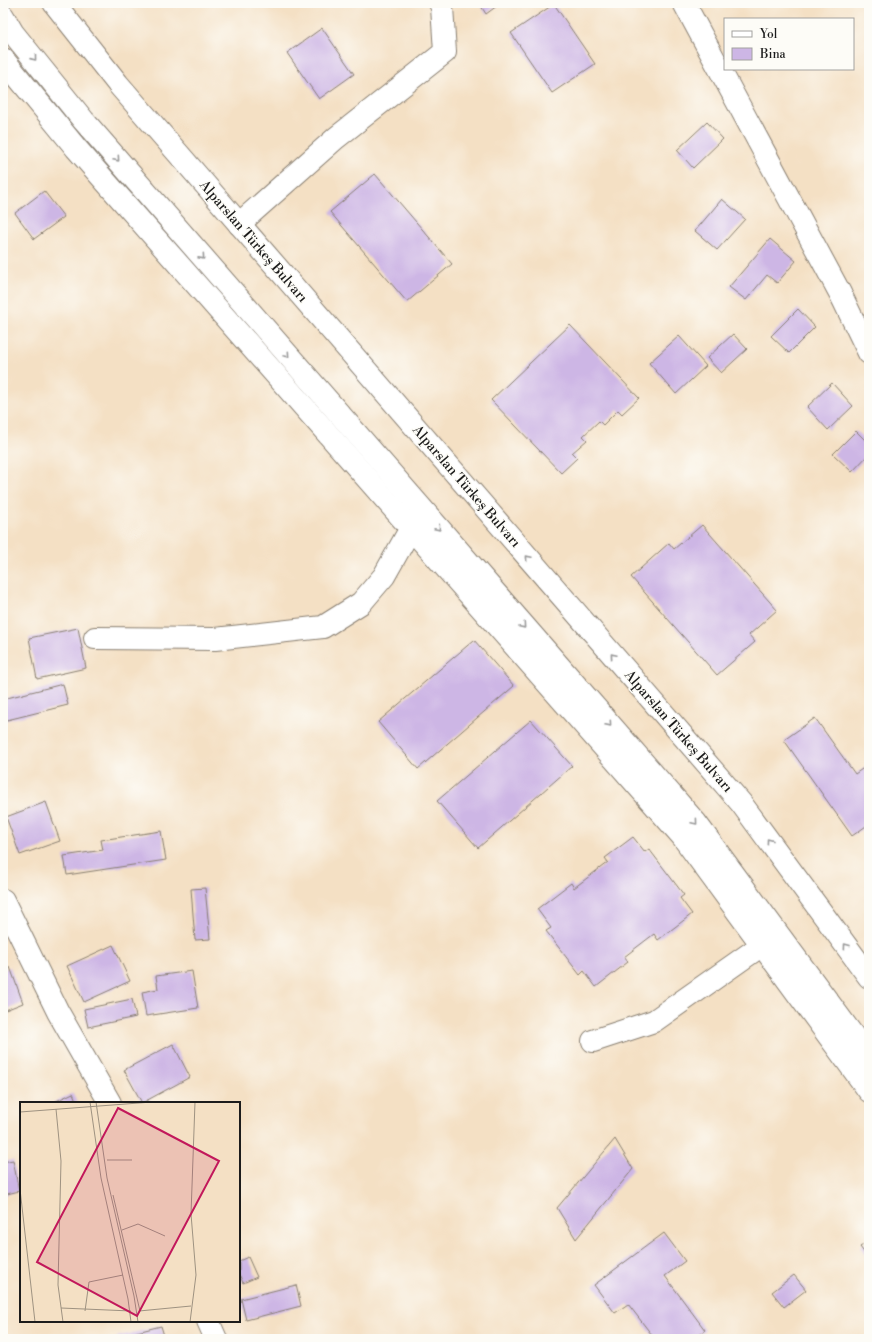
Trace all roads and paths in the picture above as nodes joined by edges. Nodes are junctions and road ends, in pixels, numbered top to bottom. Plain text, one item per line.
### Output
1 (440, 3) edge
2 (684, 3) edge
3 (60, 5) edge
4 (6, 29) edge
5 (3, 59) edge
6 (239, 224) junction
7 (869, 353) edge
8 (411, 528) junction
9 (95, 638) dead end
10 (3, 900) edge
11 (762, 945) junction
12 (869, 977) edge
13 (594, 1041) dead end
14 (869, 1057) edge
15 (869, 1091) edge
16 (109, 1102) edge
17 (208, 1322) edge
18 (216, 1339) edge

1 - 6 street
2 - 7 street
3 - 6 street, Alparslan Türkeş Bulvarı
4 -> 14 street
5 - 8 street
12 -> 6 street, Alparslan Türkeş Bulvarı
8 - 9 street
8 - 11 street
10 - 16 street
11 - 13 street
11 - 15 street
17 - 18 street

